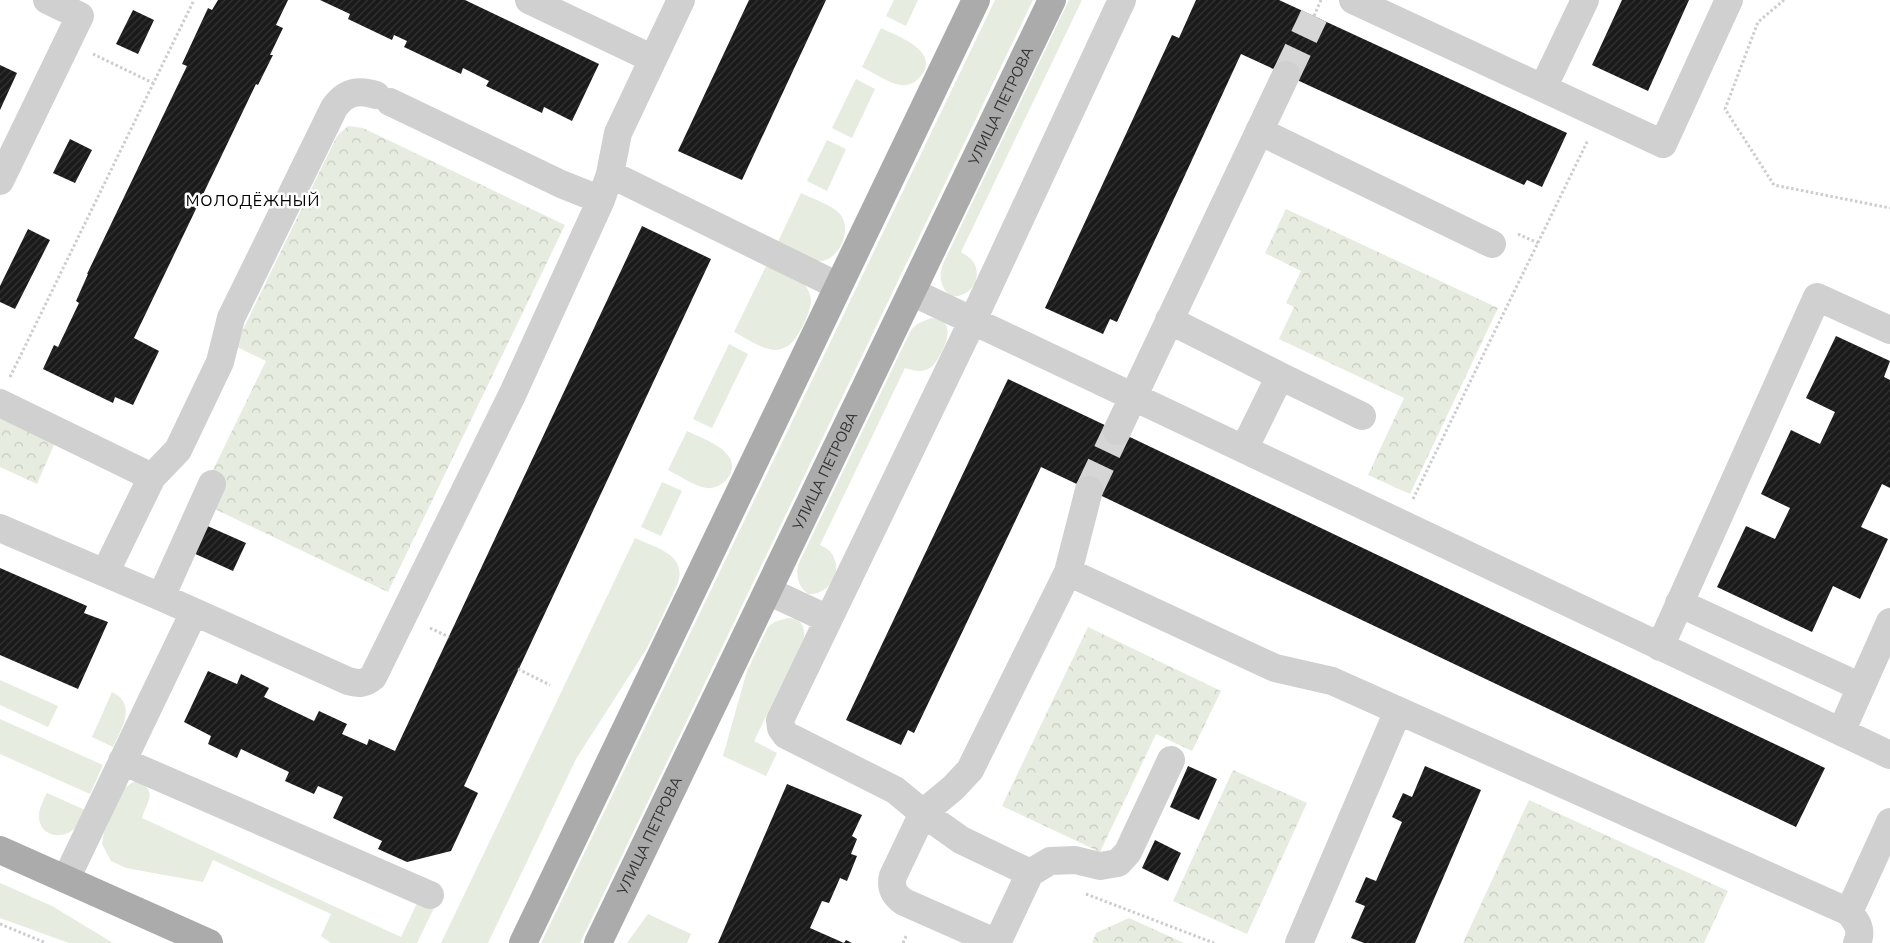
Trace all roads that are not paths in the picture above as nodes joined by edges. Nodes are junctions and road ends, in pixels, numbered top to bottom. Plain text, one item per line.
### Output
1 (46, 0) edge
2 (529, 0) edge
3 (682, 0) edge
4 (976, 0) edge
5 (1052, 0) edge
6 (1122, 0) edge
7 (1353, 0) edge
8 (1585, 0) edge
9 (1729, 0) edge
10 (653, 59) junction
11 (1286, 75) tunnel mouth
12 (1543, 88) junction
13 (1259, 132) junction
14 (610, 174) junction
15 (0, 181) edge
16 (601, 200) junction
17 (1492, 244) dead end
18 (838, 286) junction
19 (912, 292) junction
20 (973, 320) junction
21 (1170, 320) junction
22 (1890, 330) edge
23 (1280, 376) junction
24 (4, 392) edge
25 (1134, 396) junction
26 (1362, 416) dead end
27 (1117, 431) tunnel mouth
28 (1244, 449) junction
29 (152, 477) junction
30 (212, 484) dead end
31 (1089, 490) tunnel mouth
32 (0, 528) edge
33 (1068, 572) junction
34 (105, 573) junction
35 (768, 590) junction
36 (161, 597) junction
37 (1679, 603) junction
38 (194, 612) junction
39 (828, 619) junction
40 (1890, 622) edge
41 (1660, 647) junction
42 (1861, 687) junction
43 (1398, 711) junction
44 (1841, 732) junction
45 (1890, 755) edge
46 (1171, 760) dead end
47 (122, 761) junction
48 (923, 814) junction
49 (1890, 822) edge
50 (0, 850) edge
51 (1030, 873) junction
52 (66, 879) junction
53 (430, 895) dead end
54 (1849, 912) junction
55 (209, 943) edge
56 (523, 943) edge
57 (598, 943) edge
58 (997, 943) edge
59 (1299, 943) edge
60 (1857, 943) edge

1 - 15 lane
2 - 10 lane
3 - 10 lane
4 - 18 main road
5 - 19 main road, УЛИЦА ПЕТРОВА
6 - 20 lane
7 - 12 lane
8 - 12 lane
9 - 12 lane
10 - 14 lane
11 - 13 lane
13 - 17 lane
13 - 21 lane
14 - 16 lane
14 - 18 lane
16 - 29 lane
16 - 38 lane
18 - 56 main road
19 - 20 lane
19 - 35 main road, УЛИЦА ПЕТРОВА
20 - 25 lane
20 - 39 lane
21 - 23 lane
21 - 25 lane
22 - 37 lane
23 - 26 lane
23 - 28 lane
24 - 29 lane
25 - 27 lane
25 - 28 lane
28 - 41 lane
29 - 34 lane
30 - 36 lane
31 - 33 lane
32 - 34 lane
33 - 43 lane
33 - 48 lane
34 - 36 lane
35 - 39 lane
35 - 57 main road, УЛИЦА ПЕТРОВА
36 - 38 lane
37 - 41 lane
37 - 42 lane
38 - 47 lane
39 - 48 lane
40 - 42 lane
41 - 44 lane
42 - 44 lane
43 - 54 lane
43 - 59 lane
44 - 45 lane
46 - 51 lane
47 - 52 lane
47 - 53 lane
48 - 51 lane
48 - 58 lane
49 - 54 lane
50 - 52 main road
51 - 58 lane
52 - 55 main road
54 - 60 lane

